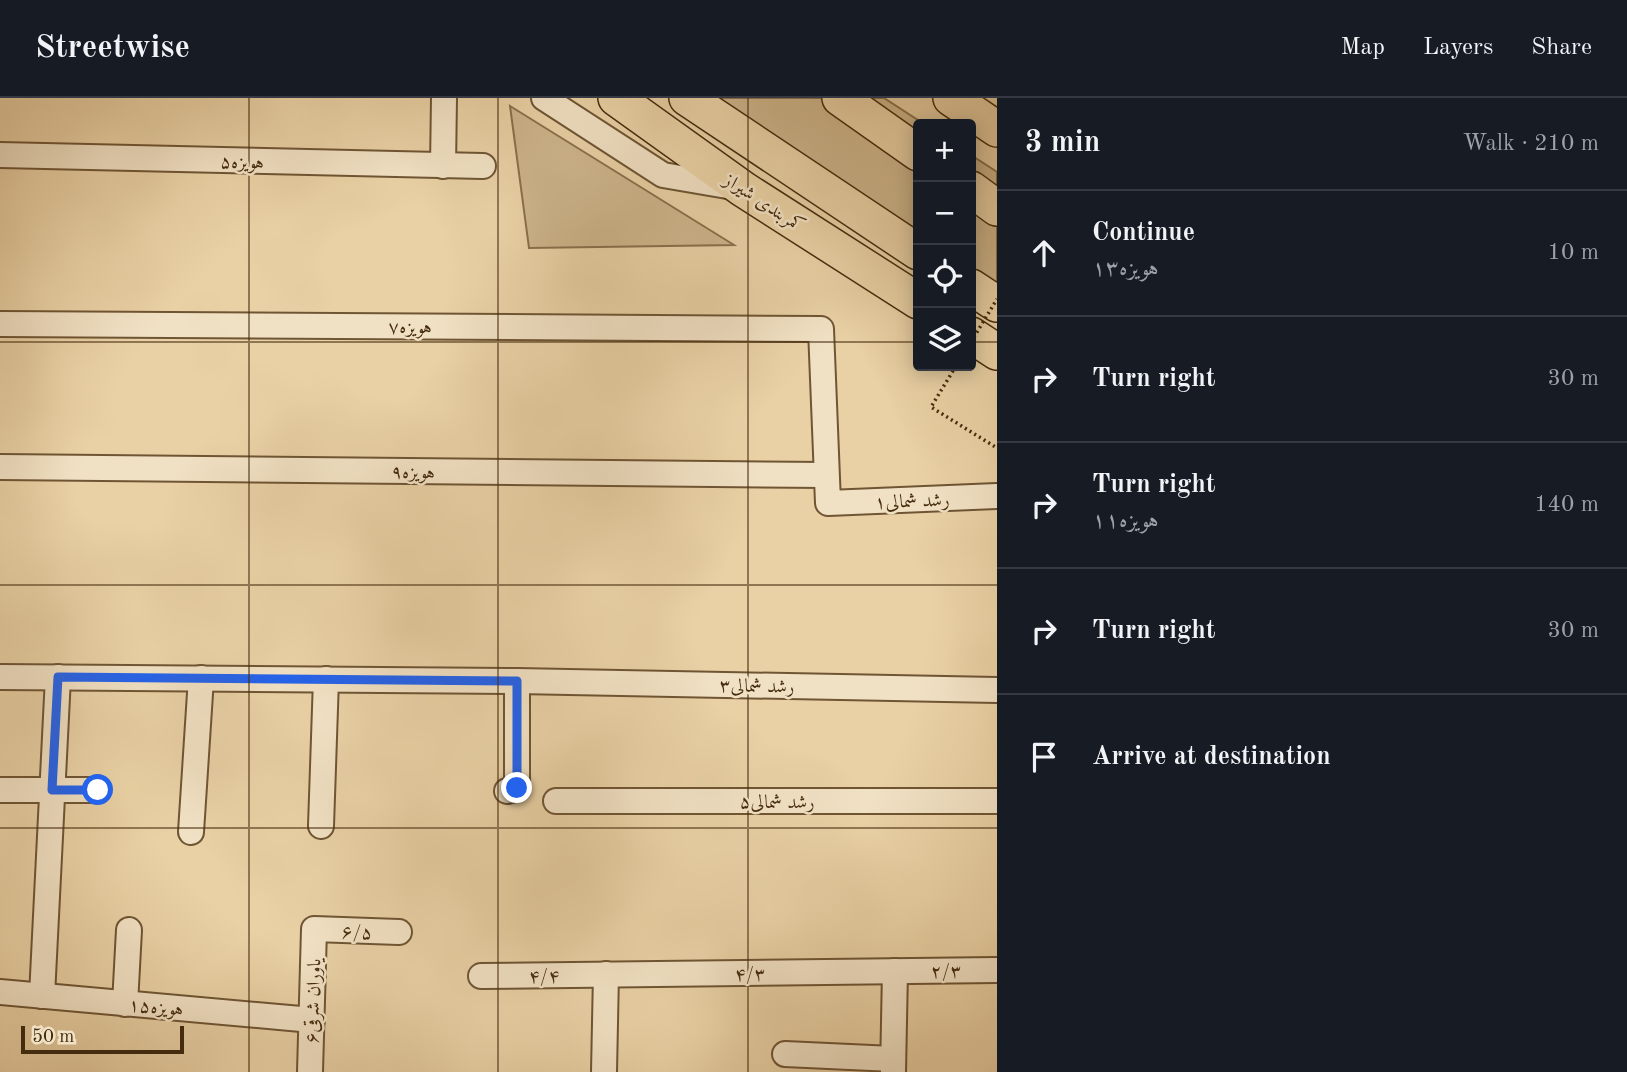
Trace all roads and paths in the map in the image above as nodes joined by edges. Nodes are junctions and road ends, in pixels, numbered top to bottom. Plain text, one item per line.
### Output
1 (444, 98) edge
2 (544, 98) edge
3 (615, 98) edge
4 (687, 98) edge
5 (840, 98) edge
6 (951, 98) edge
7 (997, 129) edge
8 (913, 149) edge
9 (0, 155) edge
10 (443, 166) junction
11 (483, 166) dead end
12 (743, 189) junction
13 (976, 193) edge
14 (997, 208) edge
15 (913, 249) edge
16 (976, 290) edge
17 (913, 298) edge
18 (997, 299) edge
19 (997, 304) edge
20 (0, 324) edge
21 (976, 334) edge
22 (976, 338) edge
23 (997, 352) edge
24 (954, 371) edge
25 (997, 447) edge
26 (0, 467) edge
27 (827, 475) junction
28 (997, 496) edge
29 (0, 677) edge
30 (58, 677) junction
31 (201, 678) junction
32 (326, 679) junction
33 (517, 681) junction
34 (997, 690) edge
35 (0, 790) edge
36 (52, 790) junction
37 (98, 790) dead end
38 (507, 791) dead end
39 (556, 801) dead end
40 (997, 801) edge
41 (321, 826) dead end
42 (191, 832) dead end
43 (314, 929) joint
44 (129, 930) dead end
45 (399, 932) dead end
46 (997, 970) edge
47 (895, 971) junction
48 (606, 974) junction
49 (481, 976) dead end
50 (0, 992) edge
51 (41, 996) junction
52 (125, 1004) junction
53 (312, 1020) junction
54 (785, 1054) dead end
55 (893, 1066) edge
56 (310, 1072) edge
57 (604, 1072) edge

1 - 10 street
2 - 12 street
3 - 12 highway, کمربندی شیراز
4 - 15 highway
5 - 8 highway
6 - 7 highway
9 - 10 street, هویزه۵
10 - 11 street, هویزه۵
12 - 17 highway, کمربندی شیراز
13 - 14 highway
16 - 19 highway
18 - 21 path, bridge
20 - 27 street, هویزه۷
22 - 23 highway
24 - 25 path
26 - 27 street, هویزه۹
27 - 28 street, رشد شمالی۱
29 - 30 street, رشد شمالی۳
30 - 31 street, رشد شمالی۳
30 - 36 street
31 - 32 street, رشد شمالی۳
31 - 42 street
32 - 33 street, رشد شمالی۳
32 - 41 street
33 - 34 street, رشد شمالی۳
33 - 38 street
35 - 36 street
36 - 37 street
36 - 51 street
39 - 40 street, رشد شمالی۵
43 - 45 street, ۶/۵
43 - 53 street, یاوران شرقی۶
44 - 52 street
46 - 47 street, ۲/۳
47 - 48 street, ۴/۳
47 - 55 street
48 - 49 street, ۴/۴
48 - 57 street
50 - 51 street, هویزه۱۵
51 - 52 street, هویزه۱۵
52 - 53 street, هویزه۱۵
53 - 56 street, یاوران شرقی۶
54 - 55 street

